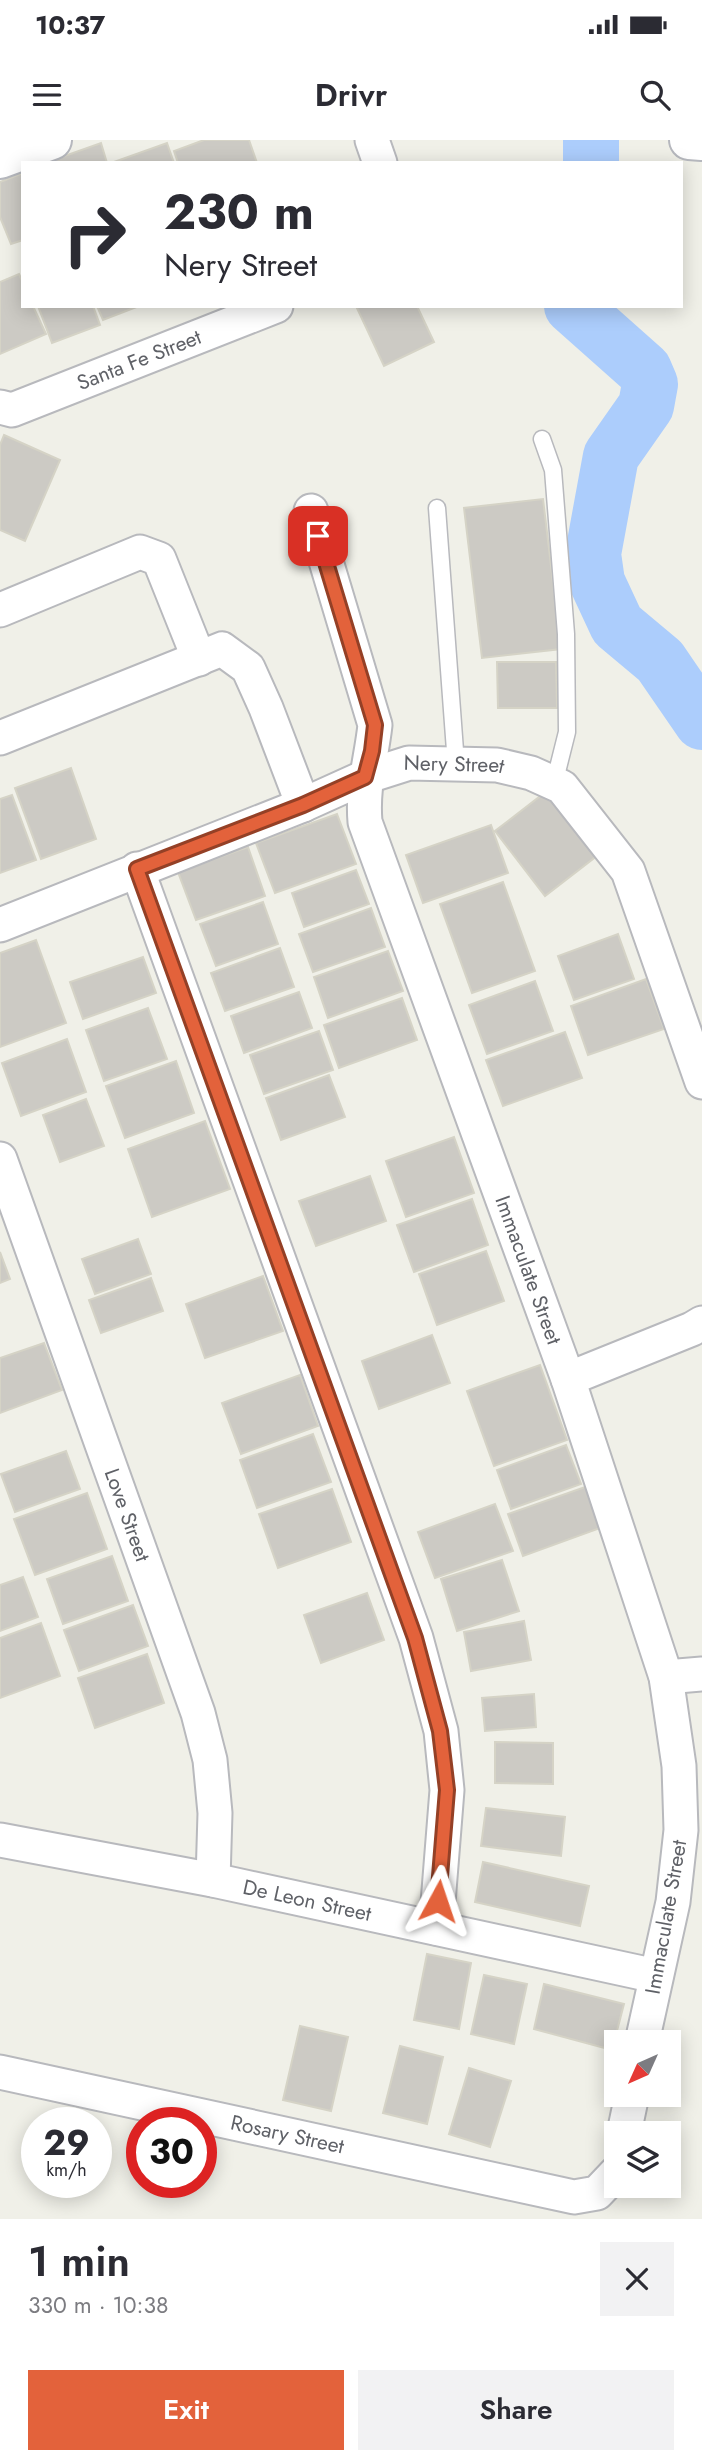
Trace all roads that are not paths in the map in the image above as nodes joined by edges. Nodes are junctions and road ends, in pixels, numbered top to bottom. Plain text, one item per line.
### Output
1 (52, 140) edge
2 (372, 140) edge
3 (689, 140) edge
4 (702, 141) edge
5 (0, 159) edge
6 (379, 161) edge
7 (271, 308) edge
8 (0, 407) edge
9 (542, 439) dead end
10 (437, 508) dead end
11 (311, 510) dead end
12 (0, 610) edge
13 (200, 659) junction
14 (0, 738) edge
15 (456, 764) junction
16 (365, 777) junction
17 (554, 783) junction
18 (303, 805) junction
19 (137, 869) junction
20 (0, 925) edge
21 (702, 1082) edge
22 (0, 1159) edge
23 (702, 1323) edge
24 (568, 1379) junction
25 (702, 1674) edge
26 (666, 1678) junction
27 (0, 1840) edge
28 (690, 1861) edge
29 (213, 1880) junction
30 (436, 1928) junction
31 (656, 1976) junction
32 (645, 2030) edge
33 (0, 2072) edge
34 (604, 2186) edge

1 - 5 main road
2 - 6 street
3 - 4 main road
7 - 8 street, Santa Fe Street
9 - 17 lane
10 - 15 lane
11 - 16 street, Immaculate Street
12 - 13 street
13 - 14 street
13 - 18 street
15 - 16 street, Nery Street
15 - 17 street, Nery Street
16 - 18 street, Nery Street
16 - 24 street, Immaculate Street
17 - 21 street, Nery Street
18 - 19 street, Nery Street
19 - 20 street, Nery Street
19 - 30 street
22 - 29 street, Love Street
23 - 24 street
24 - 26 street, Immaculate Street
25 - 26 street
26 - 28 street, Immaculate Street
27 - 29 street, De Leon Street
28 - 31 street, Immaculate Street
29 - 30 street, De Leon Street
30 - 31 street, De Leon Street
31 - 32 street, Immaculate Street
33 - 34 street, Rosary Street

